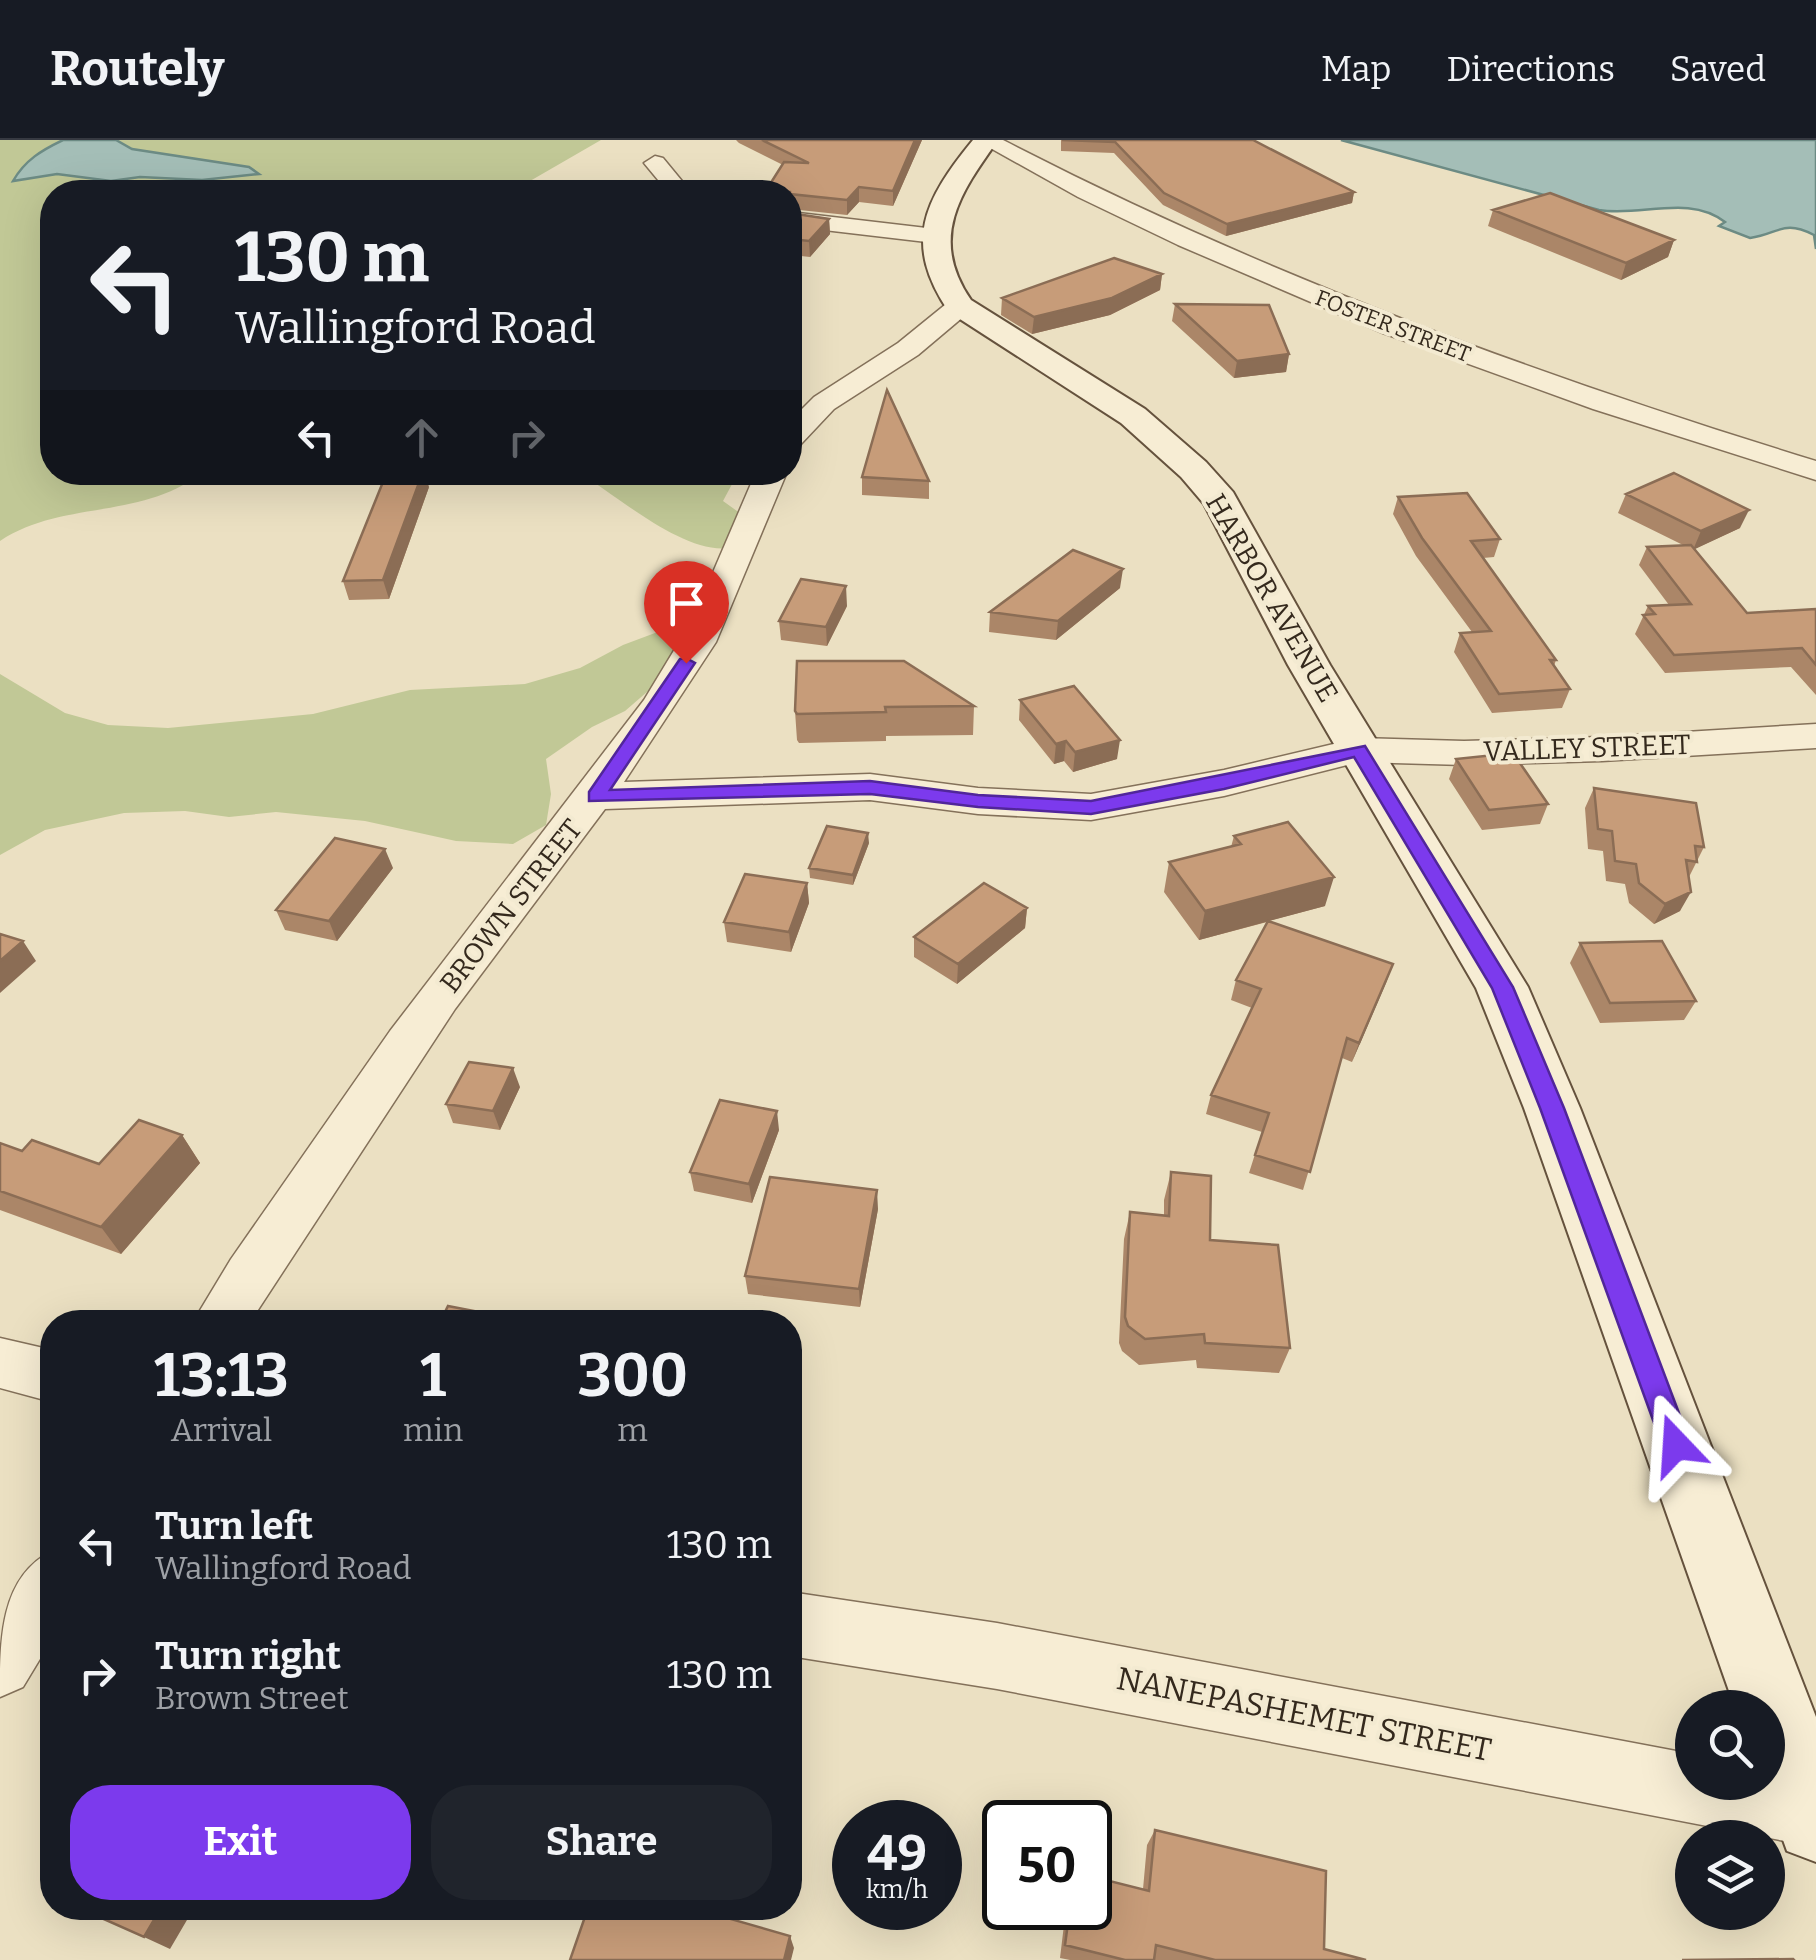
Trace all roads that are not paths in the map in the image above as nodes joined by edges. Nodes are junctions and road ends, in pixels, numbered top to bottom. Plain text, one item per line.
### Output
1 (986, 140) edge
2 (655, 163) dead end
3 (670, 180) edge
4 (802, 221) edge
5 (936, 236) junction
6 (960, 306) junction
7 (802, 426) edge
8 (1816, 471) edge
9 (767, 485) edge
10 (1816, 736) edge
11 (1359, 750) junction
12 (596, 796) junction
13 (228, 1310) edge
14 (0, 1363) edge
15 (40, 1373) edge
16 (40, 1601) edge
17 (802, 1626) edge
18 (0, 1664) edge
19 (1815, 1815) edge

1 - 5 main road, HARBOR AVENUE
1 - 8 street, FOSTER STREET
2 - 3 street
4 - 5 street
5 - 6 main road, HARBOR AVENUE
6 - 7 street
6 - 11 main road, HARBOR AVENUE
9 - 12 street, BROWN STREET
10 - 11 street, VALLEY STREET
11 - 12 street, VALLEY STREET
11 - 19 main road, HARBOR AVENUE
12 - 13 street, BROWN STREET
14 - 15 street
16 - 18 street
17 - 19 street, NANEPASHEMET STREET

